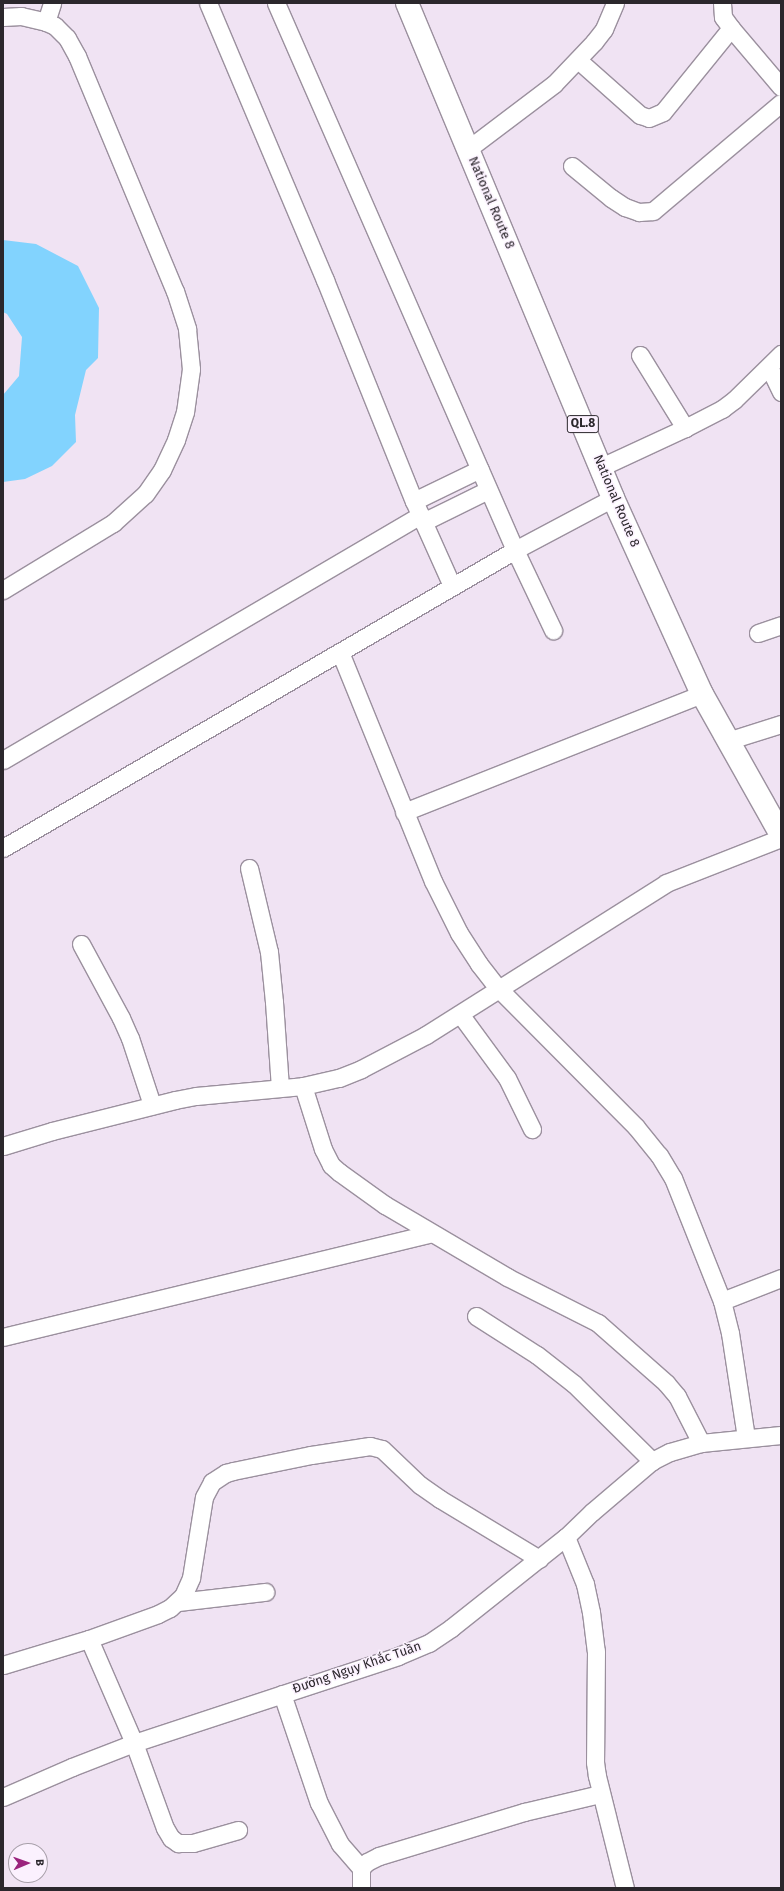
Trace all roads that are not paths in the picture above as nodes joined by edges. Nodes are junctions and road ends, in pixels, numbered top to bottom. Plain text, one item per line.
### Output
1 (52, 3) edge
2 (208, 3) edge
3 (276, 3) edge
4 (407, 3) edge
5 (616, 3) edge
6 (722, 3) edge
7 (23, 9) edge
8 (3, 17) edge
9 (46, 22) junction
10 (731, 28) junction
11 (578, 60) junction
12 (781, 87) edge
13 (781, 103) edge
14 (468, 149) junction
15 (572, 166) dead end
16 (781, 354) edge
17 (640, 355) dead end
18 (769, 366) junction
19 (781, 392) edge
20 (685, 428) junction
21 (601, 467) junction
22 (480, 469) junction
23 (488, 490) junction
24 (614, 498) junction
25 (419, 513) junction
26 (515, 550) junction
27 (452, 586) junction
28 (3, 590) edge
29 (781, 625) edge
30 (553, 630) dead end
31 (758, 633) dead end
32 (340, 652) junction
33 (702, 694) junction
34 (781, 724) edge
35 (727, 741) junction
36 (3, 760) edge
37 (404, 812) junction
38 (781, 837) edge
39 (3, 848) edge
40 (249, 868) dead end
41 (81, 944) dead end
42 (498, 988) junction
43 (460, 1014) junction
44 (303, 1086) junction
45 (280, 1088) junction
46 (152, 1105) junction
47 (532, 1129) dead end
48 (3, 1146) edge
49 (432, 1233) junction
50 (781, 1278) edge
51 (722, 1300) junction
52 (476, 1316) dead end
53 (3, 1337) edge
54 (781, 1435) edge
55 (746, 1438) junction
56 (701, 1443) junction
57 (652, 1461) junction
58 (566, 1537) junction
59 (539, 1558) junction
60 (266, 1592) dead end
61 (178, 1602) junction
62 (89, 1639) junction
63 (3, 1666) edge
64 (282, 1694) junction
65 (134, 1743) junction
66 (600, 1794) junction
67 (3, 1797) edge
68 (238, 1830) dead end
69 (361, 1868) junction
70 (361, 1888) edge
71 (625, 1888) edge

1 - 9 street
2 - 25 street
3 - 22 street
4 - 14 highway, National Route 8 / QL.8
5 - 11 street
6 - 10 street
7 - 8 street
7 - 9 street
9 - 28 street
10 - 11 street
10 - 12 street
11 - 14 street
13 - 15 street
14 - 21 highway, National Route 8 / QL.8
16 - 18 street
17 - 20 street
18 - 19 street
18 - 20 street
20 - 21 street
21 - 24 highway, National Route 8 / QL.8
22 - 23 street
22 - 25 street
23 - 25 street
23 - 26 street
24 - 26 street
24 - 33 highway, National Route 8 / QL.8
25 - 27 street
25 - 36 street
26 - 27 street
26 - 30 street
27 - 32 street
29 - 31 street
32 - 37 street
32 - 39 street
33 - 35 highway, National Route 8 / QL.8
33 - 37 street
34 - 35 street
35 - 38 highway, National Route 8 / QL.8
37 - 42 street
38 - 42 street
40 - 45 street
41 - 46 street
42 - 43 street
42 - 51 street
43 - 44 street
43 - 47 street
44 - 45 street
44 - 49 street
45 - 46 street
46 - 48 street
49 - 53 street
49 - 56 street
50 - 51 street
51 - 55 street
52 - 57 street
54 - 55 street, Đường Ngụy Khắc Tuần
55 - 56 street, Đường Ngụy Khắc Tuần
56 - 57 street, Đường Ngụy Khắc Tuần
57 - 58 street, Đường Ngụy Khắc Tuần
58 - 59 street, Đường Ngụy Khắc Tuần
58 - 66 street
59 - 61 street
59 - 64 street, Đường Ngụy Khắc Tuần
60 - 61 street
61 - 62 street
62 - 63 street
62 - 65 street
64 - 65 street, Đường Ngụy Khắc Tuần
64 - 69 street
65 - 67 street, Đường Ngụy Khắc Tuần
65 - 68 street
66 - 69 street
66 - 71 street
69 - 70 street

